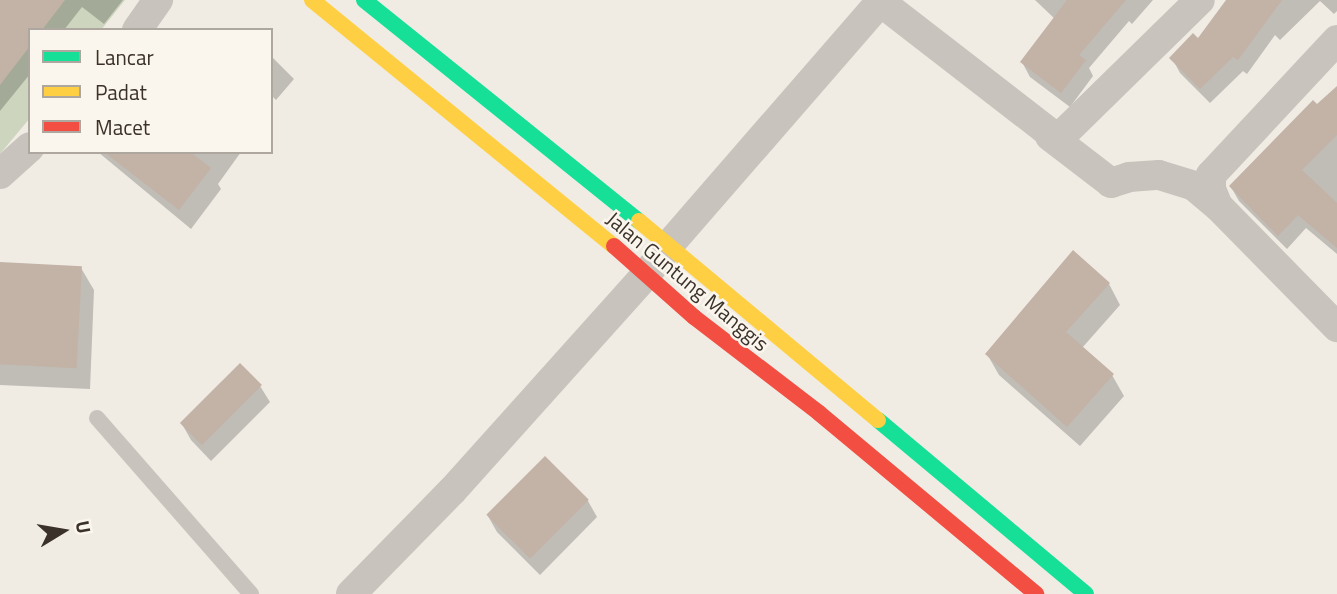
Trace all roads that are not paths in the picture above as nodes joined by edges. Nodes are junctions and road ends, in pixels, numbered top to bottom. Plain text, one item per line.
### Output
1 (158, 0) edge
2 (312, 0) edge
3 (364, 0) edge
4 (1200, 0) edge
5 (880, 1) edge
6 (138, 28) edge
7 (1337, 40) edge
8 (1050, 136) junction
9 (28, 149) edge
10 (0, 174) edge
11 (1218, 206) junction
12 (669, 245) junction
13 (645, 276) junction
14 (1334, 317) edge
15 (97, 418) dead end
16 (251, 594) edge
17 (351, 594) edge
18 (1036, 594) edge
19 (1086, 594) edge

1 - 6 street
2 - 13 street, Jalan Guntung Manggis
3 - 12 street, Jalan Guntung Manggis
4 - 8 street
5 - 8 street
5 - 12 street
7 - 11 street
8 - 11 street
9 - 10 street
11 - 14 street
12 - 13 street
12 - 19 street, Jalan Guntung Manggis
13 - 17 street
13 - 18 street, Jalan Guntung Manggis
15 - 16 lane

